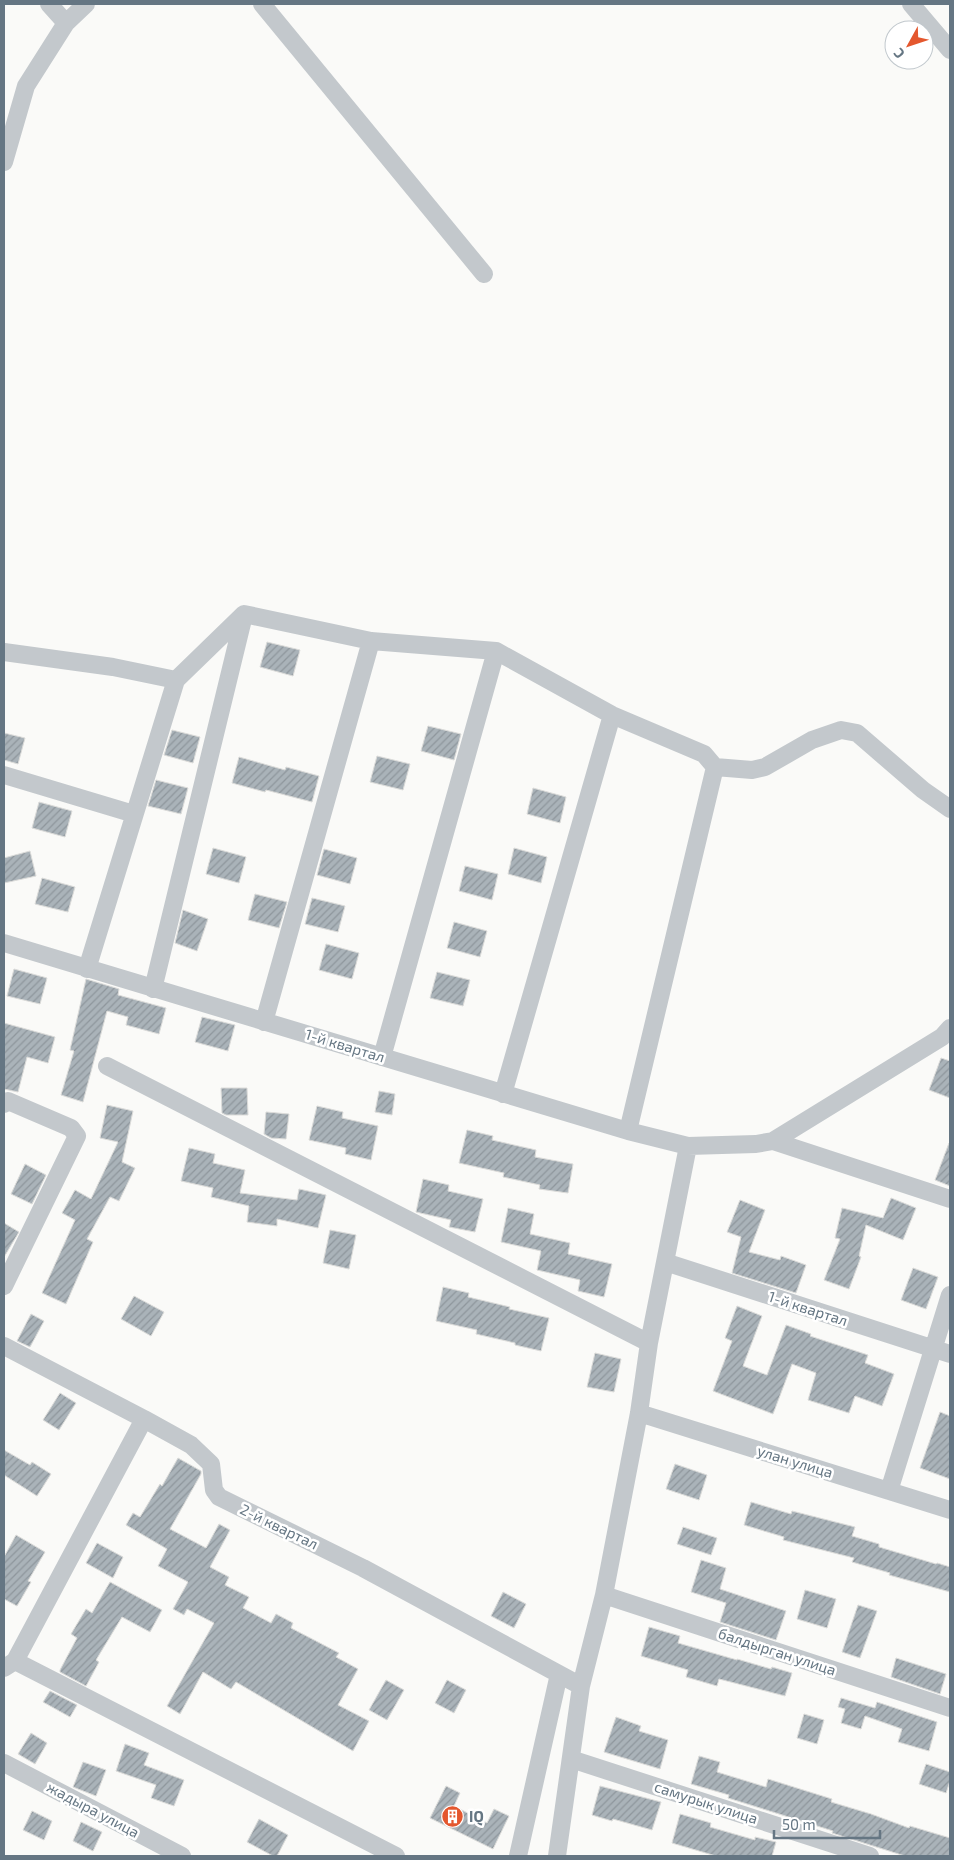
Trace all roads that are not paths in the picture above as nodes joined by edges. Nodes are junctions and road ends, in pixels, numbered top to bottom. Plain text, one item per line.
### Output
1 (49, 4) edge
2 (86, 4) edge
3 (262, 4) edge
4 (911, 4) edge
5 (66, 24) junction
6 (950, 50) edge
7 (12, 109) edge
8 (4, 162) edge
9 (484, 274) dead end
10 (244, 614) junction
11 (371, 641) junction
12 (496, 651) junction
13 (4, 652) edge
14 (176, 680) junction
15 (612, 715) junction
16 (715, 767) junction
17 (4, 775) edge
18 (950, 809) edge
19 (134, 814) junction
20 (4, 943) edge
21 (87, 969) junction
22 (153, 989) junction
23 (264, 1022) junction
24 (948, 1034) edge
25 (382, 1057) junction
26 (107, 1066) dead end
27 (503, 1094) junction
28 (4, 1104) edge
29 (628, 1131) junction
30 (774, 1141) junction
31 (688, 1146) junction
32 (950, 1198) edge
33 (665, 1262) junction
34 (4, 1286) edge
35 (950, 1294) edge
36 (649, 1343) junction
37 (4, 1346) edge
38 (933, 1349) junction
39 (950, 1354) edge
40 (639, 1413) junction
41 (144, 1419) junction
42 (890, 1491) junction
43 (950, 1510) edge
44 (604, 1595) junction
45 (10, 1665) edge
46 (559, 1674) junction
47 (581, 1686) junction
48 (950, 1708) edge
49 (571, 1759) junction
50 (4, 1763) edge
51 (182, 1856) edge
52 (396, 1856) edge
53 (518, 1856) edge
54 (557, 1856) edge
55 (870, 1856) edge

1 - 5 street
2 - 5 street
3 - 9 street
4 - 6 street
5 - 7 street
7 - 8 street
10 - 11 street
10 - 14 street
10 - 22 street
11 - 12 street
11 - 23 street
12 - 15 street
12 - 25 street
13 - 14 street
14 - 19 street
15 - 16 street
15 - 27 street
16 - 18 street
16 - 29 street
17 - 19 street
19 - 21 street
20 - 21 street, 1-й квартал
21 - 22 street, 1-й квартал
22 - 23 street, 1-й квартал
23 - 25 street, 1-й квартал
24 - 30 street
25 - 27 street, 1-й квартал
26 - 36 street
27 - 29 street, 1-й квартал
28 - 34 street
29 - 31 street, 1-й квартал
30 - 31 street, 1-й квартал
30 - 32 street
31 - 33 street
33 - 36 street
33 - 38 street, 1-й квартал
35 - 38 street
36 - 40 street
37 - 41 street, 2-й квартал
38 - 39 street, 1-й квартал
38 - 42 street
40 - 42 street, улан улица
40 - 44 street
41 - 45 street
41 - 46 street, 2-й квартал
42 - 43 street, улан улица
44 - 47 street
44 - 48 street, балдырган улица
45 - 52 street
46 - 47 street, 2-й квартал
46 - 53 street
47 - 49 street
49 - 54 street
49 - 55 street, самурык улица
50 - 51 street, жадыра улица

